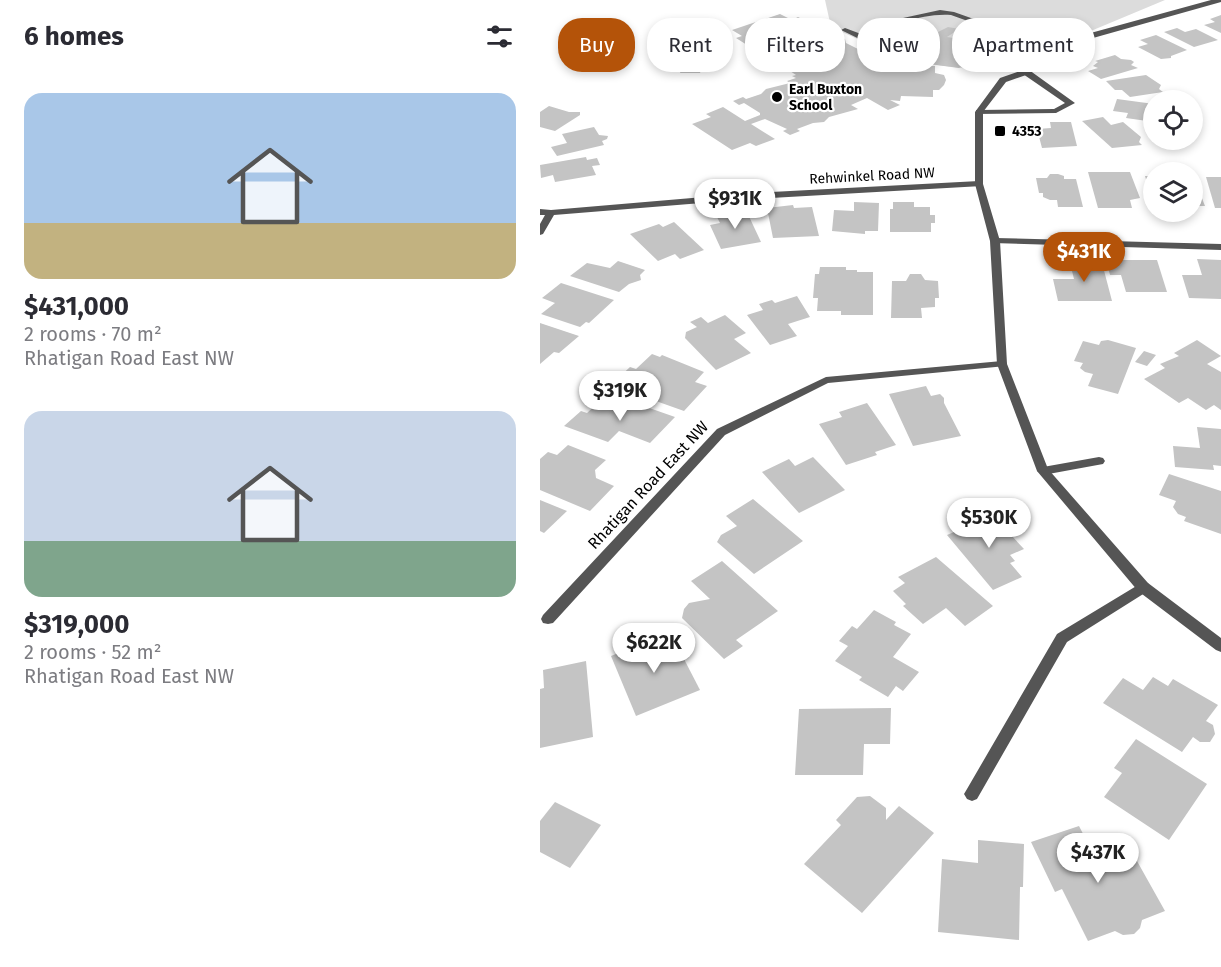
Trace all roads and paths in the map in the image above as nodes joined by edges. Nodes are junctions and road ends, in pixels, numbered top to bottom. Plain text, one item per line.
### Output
1 (1216, 0) edge
2 (908, 18) edge
3 (969, 18) edge
4 (845, 30) dead end
5 (857, 35) edge
6 (1095, 35) edge
7 (1026, 72) joint
8 (980, 112) junction
9 (979, 184) junction
10 (540, 212) edge
11 (551, 213) junction
12 (540, 232) edge
13 (995, 241) junction
14 (1221, 247) edge
15 (1002, 364) junction
16 (1099, 461) dead end
17 (1043, 471) junction
18 (1143, 587) junction
19 (548, 619) dead end
20 (1221, 646) edge
21 (972, 794) dead end

1 - 6 street
2 - 3 street
4 - 5 street
7 - 8 street
7 - 8 street
8 - 9 street
9 - 11 street, Rehwinkel Road NW
9 - 13 street
10 - 11 street, Rehwinkel Road NW
11 - 12 street
13 - 14 street
13 - 15 street
15 - 17 street
15 - 19 street, Rhatigan Road East NW
16 - 17 street
17 - 18 street
18 - 20 street
18 - 21 street

